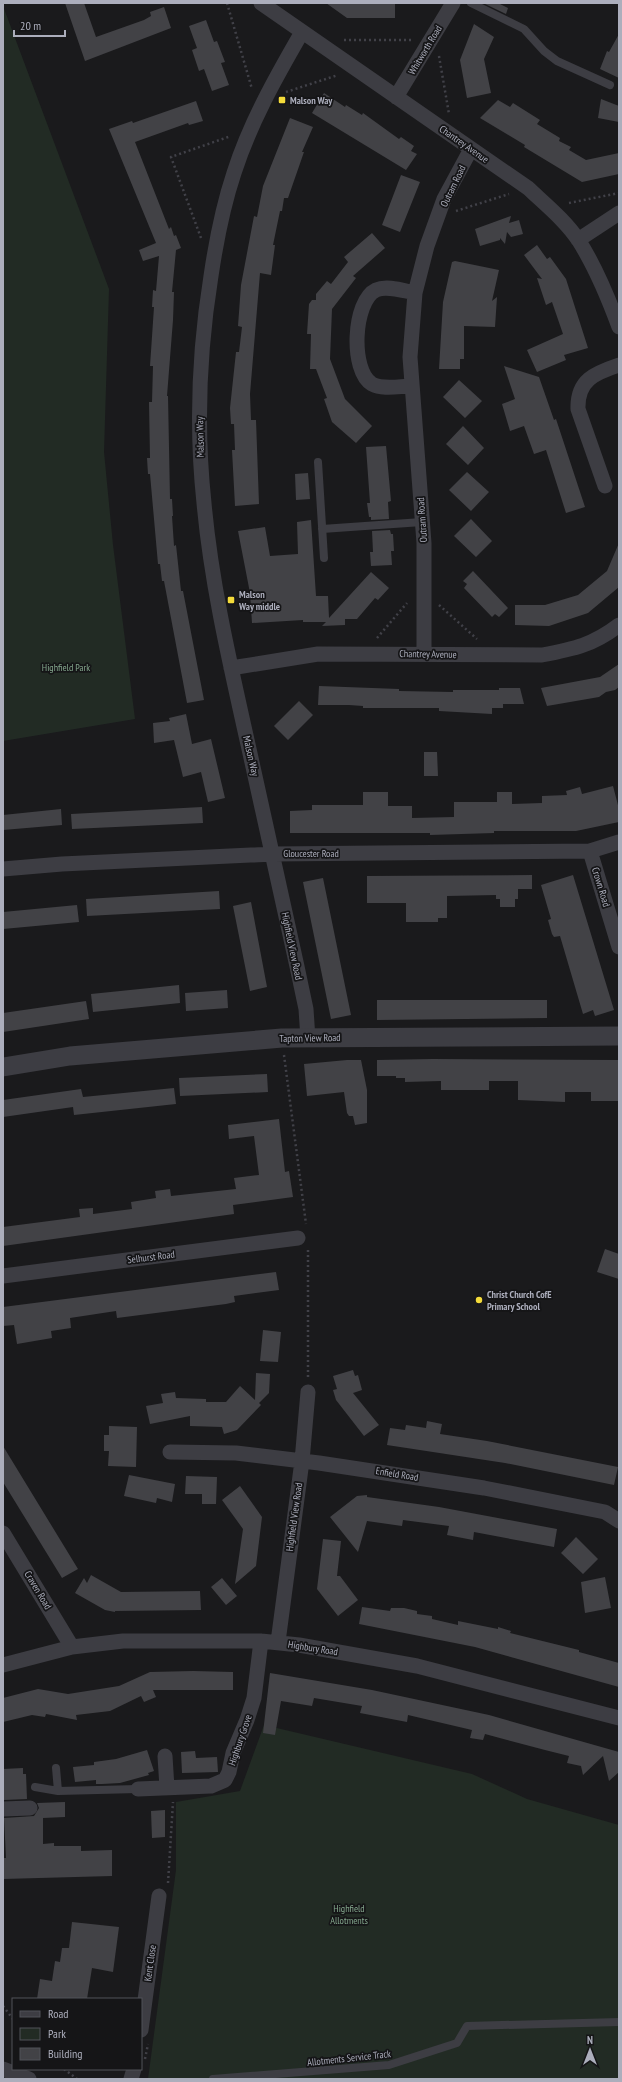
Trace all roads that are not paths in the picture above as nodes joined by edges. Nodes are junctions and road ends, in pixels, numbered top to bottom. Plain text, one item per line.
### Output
1 (261, 3) edge
2 (453, 3) edge
3 (471, 3) edge
4 (308, 36) junction
5 (610, 85) dead end
6 (396, 97) junction
7 (471, 149) junction
8 (619, 213) edge
9 (578, 240) junction
10 (415, 293) junction
11 (619, 327) edge
12 (619, 365) edge
13 (412, 386) junction
14 (318, 462) dead end
15 (605, 486) dead end
16 (422, 522) junction
17 (322, 529) junction
18 (324, 558) dead end
19 (619, 625) edge
20 (424, 654) junction
21 (231, 668) junction
22 (619, 842) edge
23 (590, 851) junction
24 (273, 854) junction
25 (3, 869) edge
26 (619, 947) edge
27 (619, 1036) edge
28 (308, 1039) junction
29 (3, 1067) edge
30 (303, 1239) road end
31 (3, 1276) edge
32 (308, 1392) road end
33 (170, 1452) dead end
34 (302, 1461) junction
35 (619, 1521) edge
36 (3, 1533) edge
37 (261, 1641) junction
38 (278, 1642) junction
39 (72, 1647) junction
40 (3, 1666) edge
41 (619, 1718) edge
42 (165, 1756) dead end
43 (56, 1768) dead end
44 (35, 1787) dead end
45 (167, 1788) junction
46 (138, 1789) joint
47 (58, 1791) junction
48 (30, 1808) dead end
49 (3, 1809) edge
50 (159, 1896) dead end
51 (619, 2022) edge
52 (142, 2023) edge
53 (3, 2069) edge
54 (29, 2079) edge
55 (212, 2079) edge

1 - 4 street, Chantrey Avenue
2 - 6 street, Whitworth Road
3 - 5 lane
4 - 6 street, Chantrey Avenue
4 - 21 street, Malson Way
6 - 7 street, Chantrey Avenue
7 - 9 street, Chantrey Avenue
7 - 10 street, Outram Road
8 - 9 street
9 - 11 street, Chantrey Avenue
10 - 13 street, Outram Road
10 - 13 street
12 - 15 street
13 - 16 street, Outram Road
14 - 17 lane
16 - 17 lane
16 - 20 street, Outram Road
17 - 18 lane
19 - 20 street, Chantrey Avenue
20 - 21 street, Chantrey Avenue
21 - 24 street, Malson Way
22 - 23 street, Gloucester Road
23 - 24 street, Gloucester Road
23 - 26 street, Crown Road
24 - 25 street, Gloucester Road
24 - 28 street, Highfield View Road
27 - 28 street, Tapton View Road
28 - 29 street, Tapton View Road
30 - 31 street, Selhurst Road
32 - 34 street, Highfield View Road
33 - 34 street, Enfield Road
34 - 35 street, Enfield Road
34 - 38 street, Highfield View Road
36 - 39 street, Craven Road
37 - 38 street, Highbury Road
37 - 39 street, Highbury Road
37 - 45 street, Highbury Grove
38 - 41 street, Highbury Road
39 - 40 street, Highbury Road
42 - 45 street
43 - 47 lane
44 - 47 lane, Highbury Grove
45 - 46 street, Highbury Grove
46 - 47 lane, Highbury Grove
48 - 49 street
50 - 52 street, Kent Close
51 - 55 lane, Allotments Service Track
53 - 54 street

